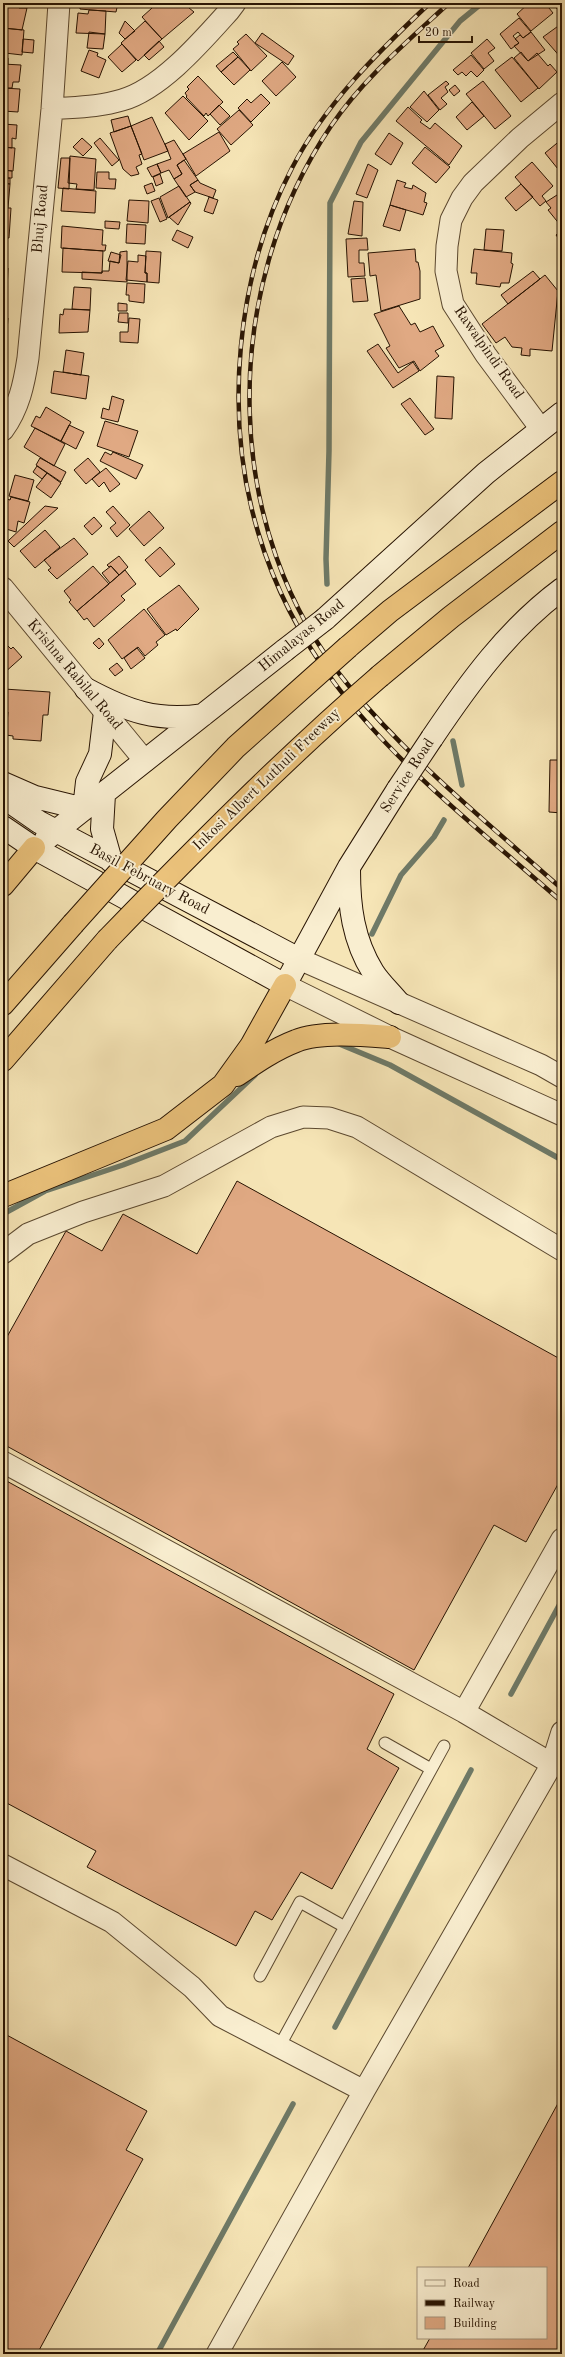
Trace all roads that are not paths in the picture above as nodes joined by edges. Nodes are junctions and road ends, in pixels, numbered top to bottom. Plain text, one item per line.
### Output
1 (58, 3) edge
2 (234, 3) edge
3 (562, 103) edge
4 (52, 109) junction
5 (562, 413) edge
6 (541, 429) junction
7 (3, 430) edge
8 (562, 482) edge
9 (562, 532) edge
10 (3, 588) edge
11 (562, 589) edge
12 (86, 689) junction
13 (105, 712) junction
14 (203, 715) junction
15 (145, 761) junction
16 (3, 783) edge
17 (104, 794) junction
18 (3, 797) edge
19 (84, 809) junction
20 (3, 827) edge
21 (57, 831) junction
22 (34, 848) junction
23 (112, 861) junction
24 (350, 867) junction
25 (3, 885) edge
26 (298, 959) junction
27 (285, 985) junction
28 (399, 1003) junction
29 (3, 1004) edge
30 (390, 1037) junction
31 (3, 1060) edge
32 (562, 1077) edge
33 (223, 1085) junction
34 (562, 1115) edge
35 (3, 1196) edge
36 (562, 1250) edge
37 (3, 1253) edge
38 (3, 1462) edge
39 (562, 1539) edge
40 (464, 1712) junction
41 (562, 1732) edge
42 (384, 1743) dead end
43 (444, 1746) dead end
44 (559, 1762) edge
45 (431, 1769) junction
46 (3, 1865) edge
47 (345, 1926) junction
48 (260, 1976) dead end
49 (279, 2047) junction
50 (364, 2091) junction
51 (217, 2354) edge

1 - 4 street, Bhuj Road
2 - 4 street
3 - 6 street, Rawalpindi Road
4 - 7 street, Bhuj Road
5 - 6 street, Himalayas Road
6 - 14 street, Himalayas Road, bridge
8 - 29 highway, bridge
9 - 31 highway, Inkosi Albert Luthuli Freeway, bridge
10 - 12 street, Krishna Rabilal Road
11 - 24 street, Service Road, bridge
12 - 13 street, Krishna Rabilal Road
12 - 14 street
13 - 15 street, Krishna Rabilal Road
13 - 19 street
14 - 15 street, Himalayas Road
15 - 17 street, Himalayas Road
16 - 19 street
17 - 19 street, Himalayas Road
17 - 23 street
18 - 21 street, Basil February Road
19 - 21 street, Himalayas Road
20 - 22 street, Basil February Road
21 - 22 street, Himalayas Road
21 - 23 street, Basil February Road
22 - 25 highway
22 - 27 street, Basil February Road
23 - 26 street, Basil February Road
24 - 26 street, Service Road
24 - 28 street
26 - 27 street, Service Road
26 - 28 street
27 - 30 street
27 - 33 highway
28 - 32 street
30 - 33 highway
30 - 34 street
33 - 35 highway
36 - 37 street
38 - 40 street
39 - 40 street
40 - 44 street
41 - 44 street
42 - 45 lane
43 - 45 lane
44 - 50 street
45 - 47 lane
46 - 49 street
47 - 48 lane
47 - 49 lane
49 - 50 street
50 - 51 street

